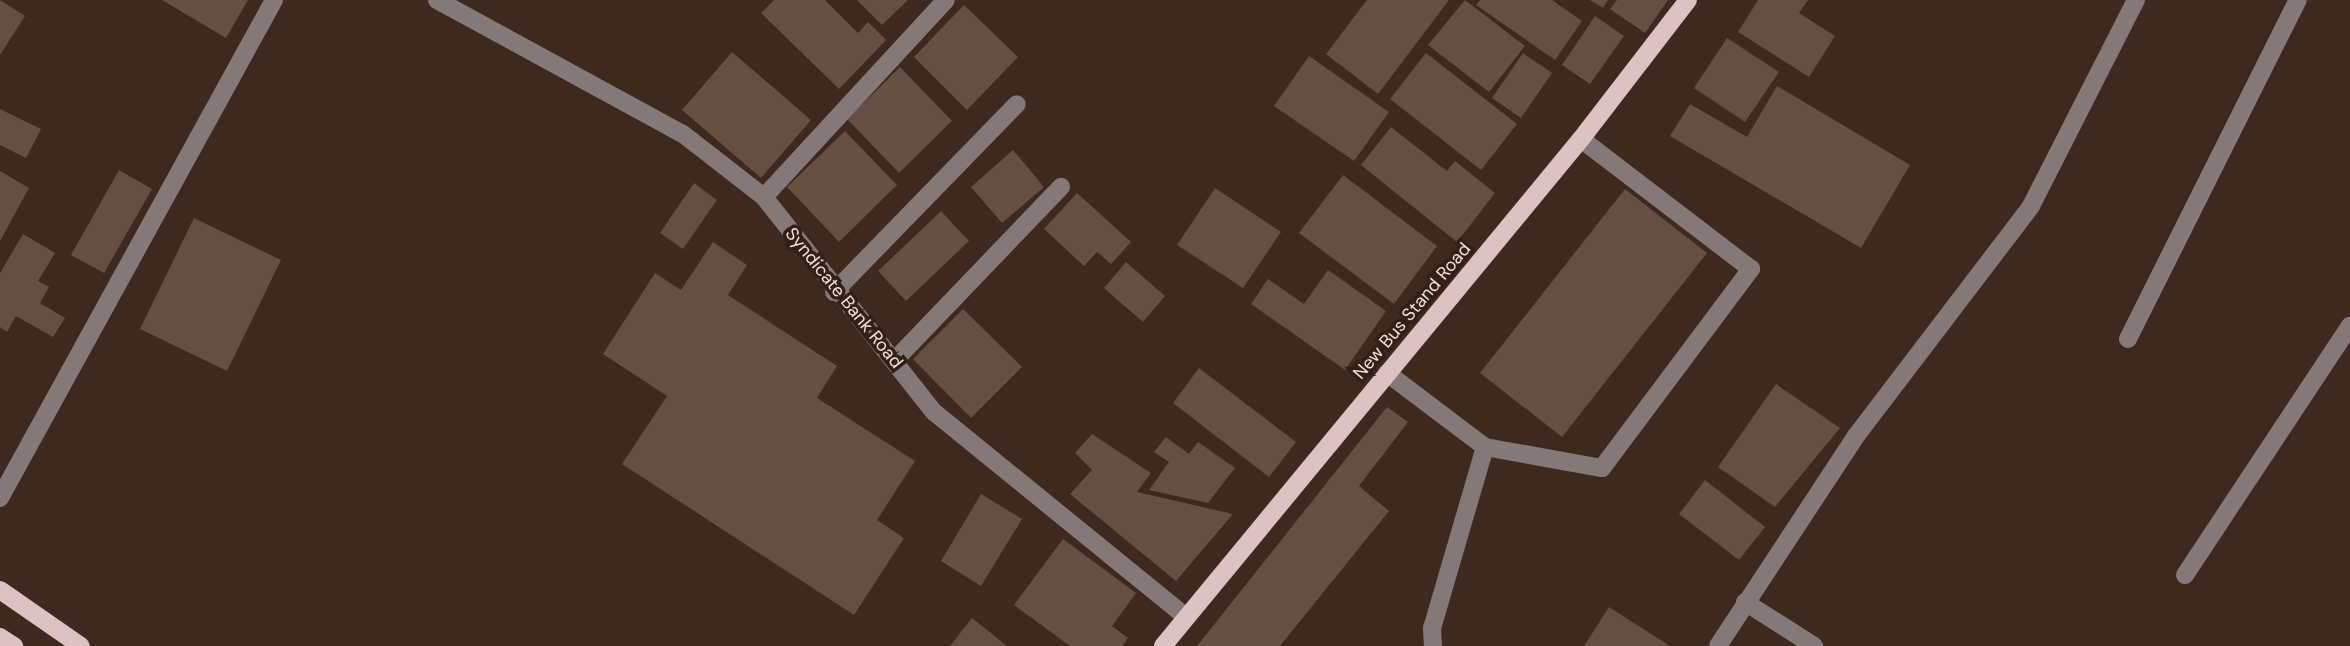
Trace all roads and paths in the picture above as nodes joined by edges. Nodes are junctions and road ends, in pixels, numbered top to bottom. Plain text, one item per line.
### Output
1 (274, 0) edge
2 (437, 0) edge
3 (946, 0) edge
4 (1688, 0) edge
5 (2136, 0) edge
6 (2298, 0) edge
7 (1017, 104) dead end
8 (1581, 139) junction
9 (1061, 187) dead end
10 (764, 198) junction
11 (834, 292) junction
12 (2350, 326) edge
13 (2128, 340) dead end
14 (895, 360) junction
15 (1387, 373) junction
16 (1485, 446) junction
17 (0, 498) edge
18 (2185, 575) dead end
19 (0, 590) edge
20 (1745, 602) junction
21 (1186, 617) junction
22 (0, 637) edge
23 (14, 646) edge
24 (81, 646) edge
25 (1163, 646) edge
26 (1433, 646) edge
27 (1718, 646) edge
28 (1814, 646) edge

1 - 17 street
2 - 10 street, Syndicate Bank Road
3 - 10 street
4 - 8 main road, New Bus Stand Road
5 - 20 street
6 - 13 street
7 - 11 street
8 - 15 main road, New Bus Stand Road
8 - 16 street
9 - 14 street
10 - 11 street, Syndicate Bank Road
11 - 14 street, Syndicate Bank Road
12 - 18 street
14 - 21 street, Syndicate Bank Road
15 - 16 street
15 - 21 main road, New Bus Stand Road
16 - 26 street
19 - 24 main road
20 - 27 street
20 - 28 street
21 - 25 main road, New Bus Stand Road
22 - 23 main road

